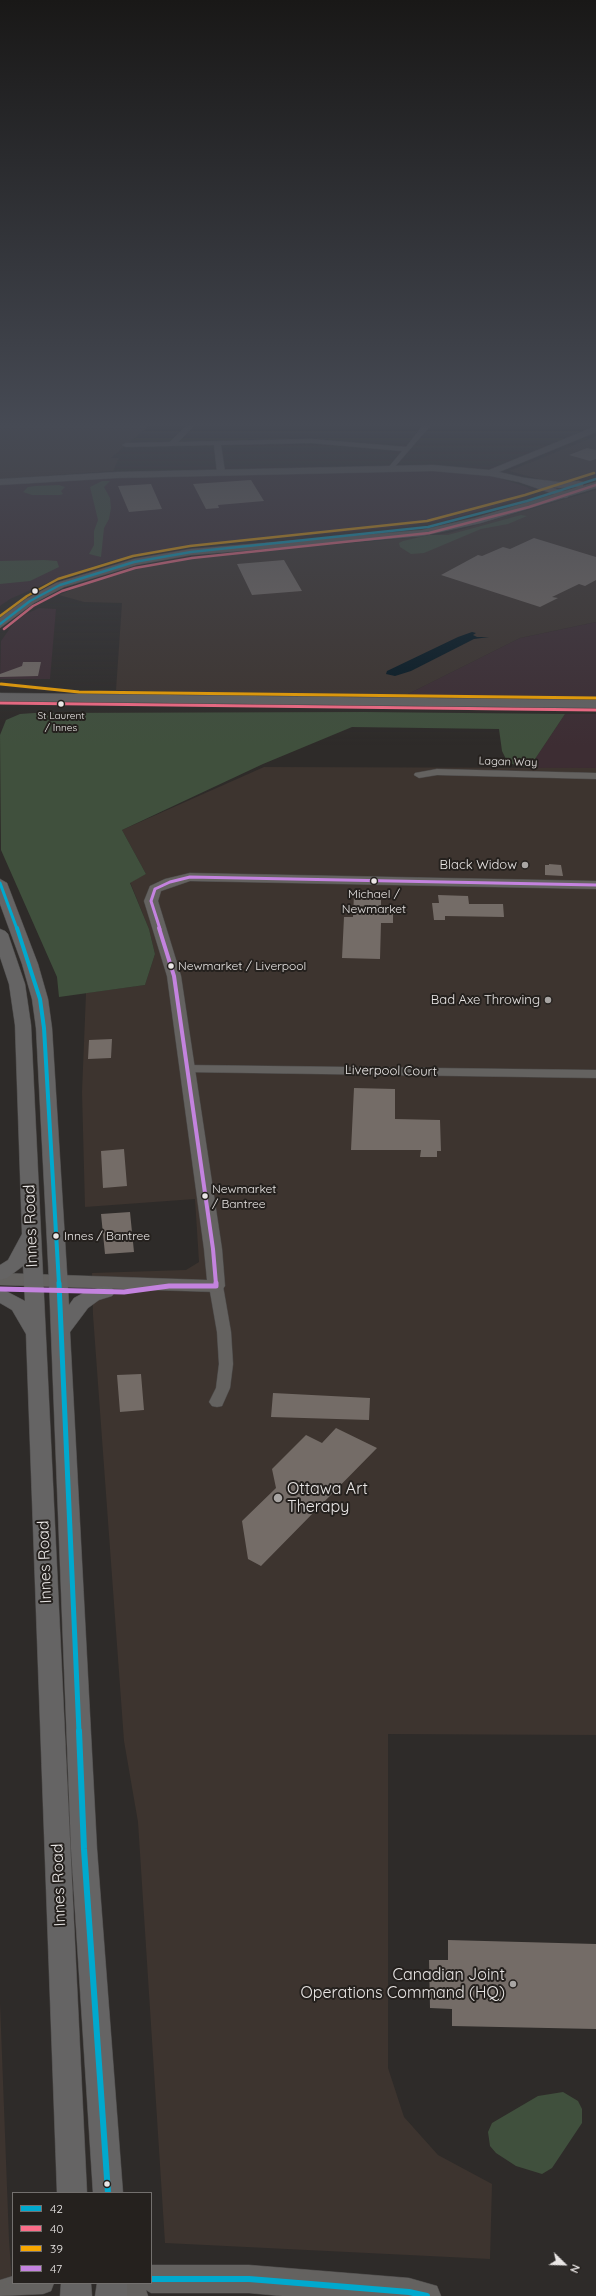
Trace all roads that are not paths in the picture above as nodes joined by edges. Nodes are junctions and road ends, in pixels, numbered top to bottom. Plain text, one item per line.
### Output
1 (383, 532) edge
2 (418, 532) edge
3 (296, 542) junction
4 (0, 624) edge
5 (0, 690) edge
6 (0, 697) edge
7 (79, 698) junction
8 (0, 704) edge
9 (42, 704) junction
10 (310, 704) junction
11 (596, 704) edge
12 (393, 705) junction
13 (596, 709) edge
14 (0, 710) edge
15 (419, 775) dead end
16 (596, 776) edge
17 (0, 883) edge
18 (596, 885) edge
19 (0, 934) edge
20 (187, 1069) junction
21 (596, 1074) edge
22 (32, 1235) junction
23 (0, 1274) edge
24 (0, 1279) edge
25 (33, 1285) junction
26 (60, 1286) junction
27 (169, 1286) junction
28 (216, 1286) junction
29 (0, 1289) edge
30 (105, 1292) junction
31 (0, 1294) edge
32 (60, 1332) junction
33 (36, 1334) junction
34 (217, 1402) dead end
35 (72, 2192) edge
36 (108, 2192) edge
37 (152, 2279) edge
38 (34, 2284) edge
39 (76, 2284) edge
40 (112, 2284) edge
41 (114, 2284) edge
42 (0, 2291) edge
43 (76, 2296) edge
44 (111, 2296) edge
45 (134, 2296) edge
46 (427, 2296) edge

1 - 3 main road
2 - 3 main road
3 - 4 main road
5 - 7 main road
6 - 7 main road
7 - 10 main road
8 - 9 main road
9 - 10 main road
9 - 14 main road
10 - 12 main road
11 - 12 main road
12 - 13 main road
15 - 16 street, Lagan Way
17 - 26 main road, Innes Road
18 - 20 street
19 - 22 main road, Innes Road
20 - 21 street, Liverpool Court
20 - 28 street
22 - 23 main road
22 - 25 main road, Innes Road
24 - 25 street
25 - 26 street
25 - 29 street
25 - 33 main road, Innes Road
26 - 27 street
26 - 30 street
26 - 32 main road, Innes Road
27 - 28 street
27 - 30 street
28 - 34 street
30 - 32 main road
31 - 33 main road
32 - 36 main road, Innes Road
33 - 35 main road, Innes Road
37 - 46 street
38 - 42 street
39 - 43 main road
40 - 44 main road
41 - 45 street

